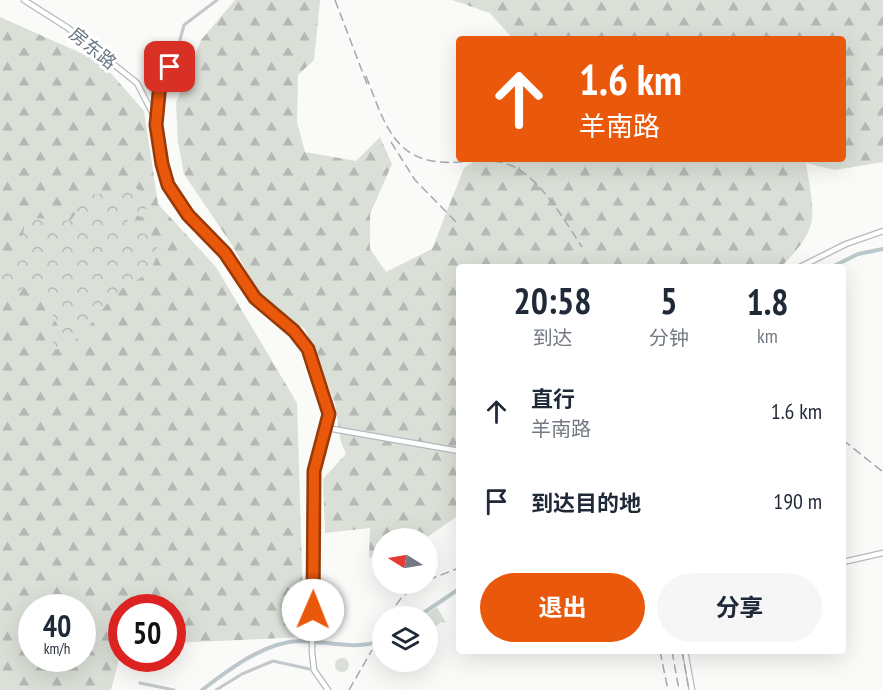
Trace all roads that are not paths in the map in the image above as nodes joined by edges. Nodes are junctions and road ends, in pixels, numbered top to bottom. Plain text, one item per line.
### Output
1 (24, 0) edge
2 (217, 0) edge
3 (156, 125) junction
4 (883, 232) edge
5 (806, 264) edge
6 (812, 264) edge
7 (327, 426) junction
8 (456, 449) edge
9 (883, 553) edge
10 (846, 561) edge
11 (685, 654) edge
12 (314, 670) junction
13 (140, 683) dead end
14 (174, 690) edge
15 (216, 690) edge
16 (328, 690) edge
17 (692, 690) edge

1 - 3 main road, 房东路
2 - 3 street
3 - 7 main road, 房东路
4 - 5 main road
4 - 6 main road
7 - 8 main road
7 - 12 main road, 房东路
9 - 10 main road
11 - 17 main road
12 - 15 street
12 - 16 main road
13 - 14 street

